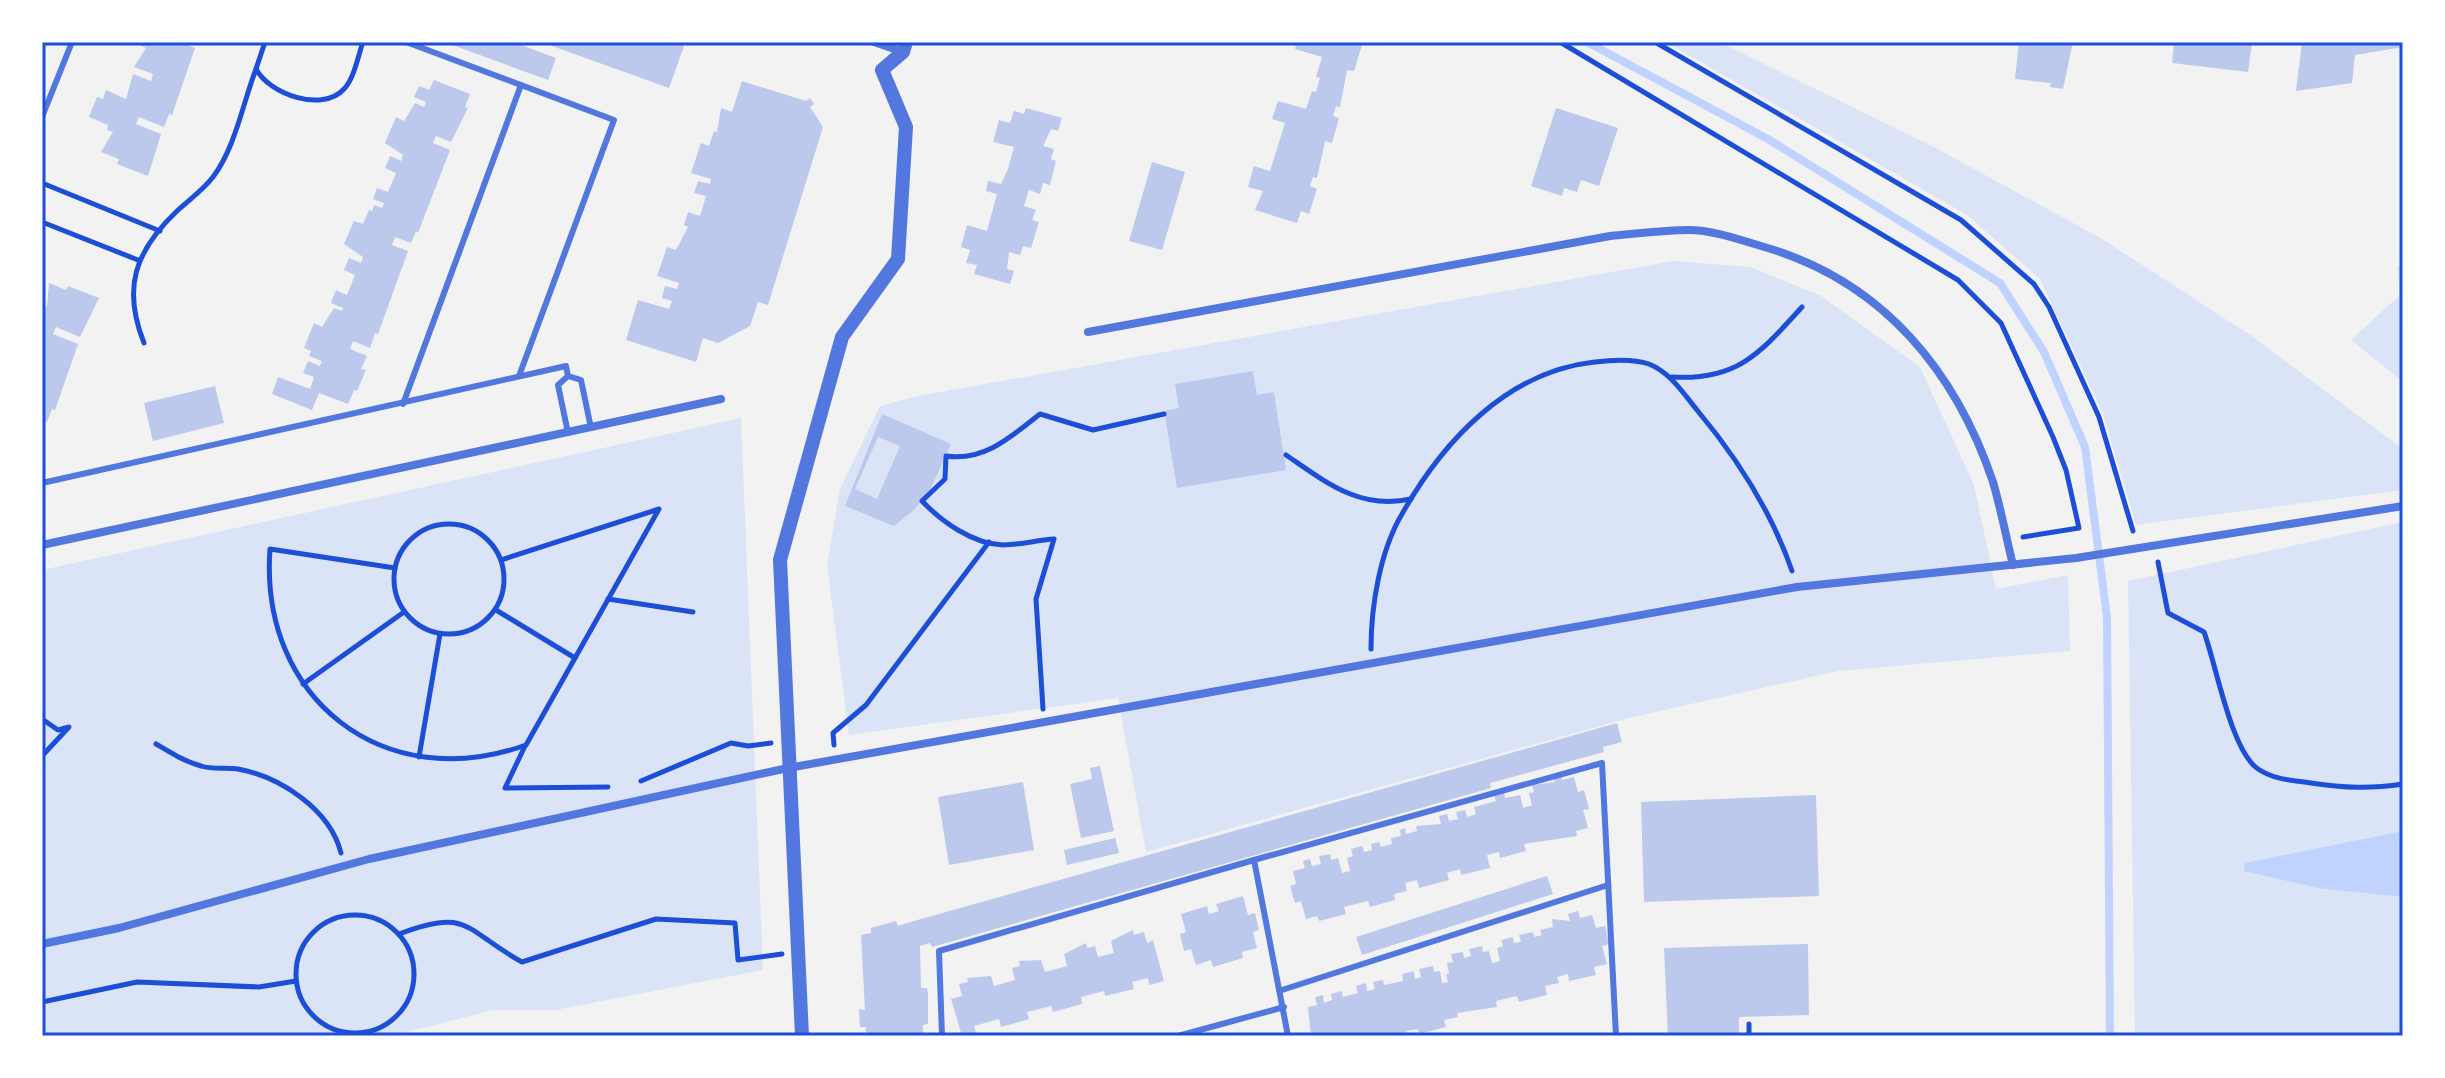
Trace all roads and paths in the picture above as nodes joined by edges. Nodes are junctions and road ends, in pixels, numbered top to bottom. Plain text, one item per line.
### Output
1 (72, 42) edge
2 (265, 42) edge
3 (363, 42) edge
4 (406, 42) edge
5 (874, 42) edge
6 (1560, 42) edge
7 (1655, 42) edge
8 (905, 47) edge
9 (256, 69) junction
10 (521, 85) junction
11 (42, 117) edge
12 (42, 183) edge
13 (42, 222) edge
14 (160, 231) junction
15 (138, 260) junction
16 (1802, 307) dead end
17 (1088, 332) dead end
18 (144, 343) dead end
19 (519, 376) junction
20 (568, 376) junction
21 (1671, 377) junction
22 (721, 399) dead end
23 (403, 404) junction
24 (1164, 414) dead end
25 (591, 428) junction
26 (568, 433) junction
27 (1286, 455) dead end
28 (42, 483) edge
29 (1412, 499) junction
30 (2403, 506) edge
31 (2007, 540) junction
32 (989, 542) junction
33 (42, 545) edge
34 (2155, 547) junction
35 (501, 560) junction
36 (2013, 565) junction
37 (395, 568) junction
38 (1797, 587) junction
39 (608, 599) junction
40 (496, 610) junction
41 (404, 612) junction
42 (693, 612) dead end
43 (440, 634) junction
44 (575, 658) junction
45 (1371, 663) junction
46 (303, 684) junction
47 (42, 719) edge
48 (1045, 721) junction
49 (787, 741) junction
50 (156, 744) dead end
51 (526, 745) junction
52 (42, 756) edge
53 (419, 757) junction
54 (836, 759) junction
55 (788, 768) junction
56 (634, 784) dead end
57 (2403, 784) edge
58 (621, 786) dead end
59 (1254, 860) junction
60 (344, 866) junction
61 (1608, 885) junction
62 (399, 934) junction
63 (42, 944) edge
64 (797, 952) junction
65 (296, 981) junction
66 (1282, 990) junction
67 (42, 1002) edge
68 (1284, 1007) junction
69 (1749, 1024) dead end
70 (802, 1036) edge
71 (942, 1036) edge
72 (1178, 1036) edge
73 (1288, 1036) edge
74 (1615, 1036) edge
75 (1749, 1036) edge

1 - 11 lane
2 - 9 path
3 - 9 path
4 - 10 lane
5 - 8 street
6 - 31 path
7 - 34 path
8 - 49 street
9 - 14 path
10 - 19 lane
10 - 23 lane
12 - 14 path
13 - 15 path
14 - 15 path
15 - 18 path
16 - 21 path
17 - 31 street
19 - 20 lane
19 - 23 lane
20 - 25 lane
20 - 26 lane
21 - 29 path
21 - 38 path
22 - 25 street
23 - 28 lane
24 - 32 path
25 - 26 street
26 - 33 street
27 - 29 path
29 - 45 path
30 - 34 street
31 - 36 street
32 - 48 path
32 - 54 path
34 - 36 street
34 - 57 path
35 - 37 path
35 - 39 path
35 - 40 path
36 - 38 street
37 - 41 path
37 - 46 path
38 - 45 street
39 - 42 path
39 - 44 path
40 - 43 path
40 - 44 path
41 - 43 path
41 - 46 path
43 - 53 path
44 - 51 path
45 - 48 street
46 - 53 path
47 - 52 path
48 - 54 street
49 - 55 street
49 - 56 path
50 - 60 path
51 - 53 path
51 - 58 path
54 - 55 street
55 - 60 street
55 - 64 street
59 - 61 lane
59 - 66 lane
59 - 71 lane
60 - 63 street
61 - 66 lane
61 - 74 lane
62 - 64 path
62 - 65 path
62 - 65 path
64 - 70 street
65 - 67 path
66 - 68 lane
68 - 72 lane
68 - 73 lane
69 - 75 path

